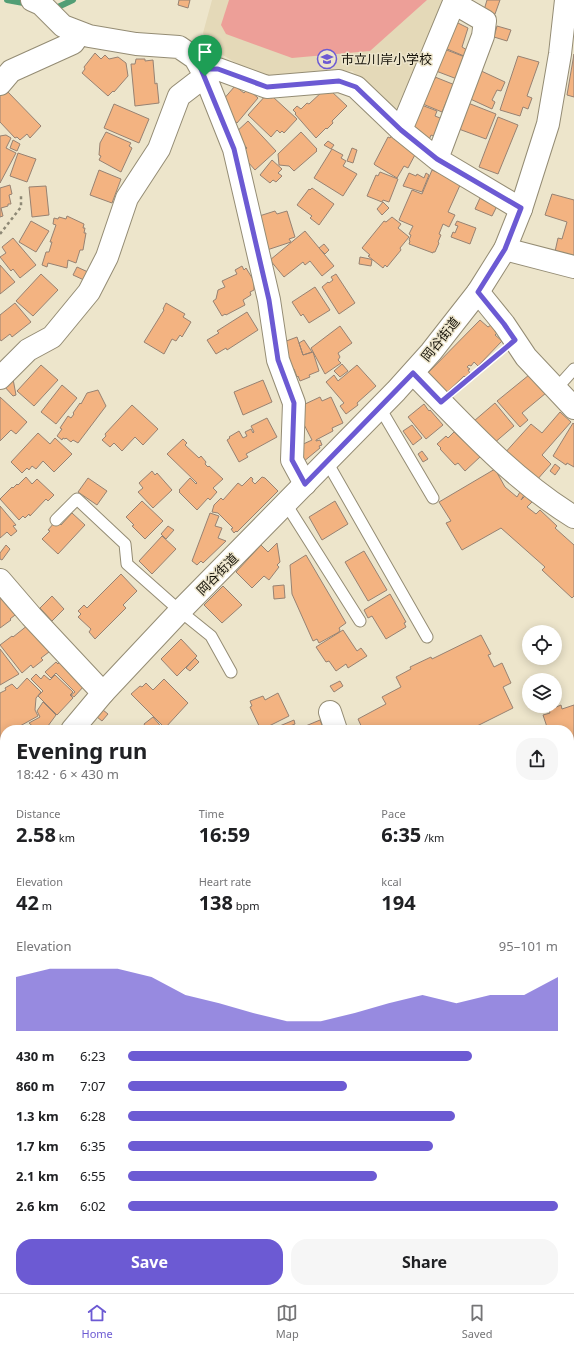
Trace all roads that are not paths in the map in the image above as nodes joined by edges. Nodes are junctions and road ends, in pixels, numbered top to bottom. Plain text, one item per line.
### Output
1 (32, 0) edge
2 (566, 0) edge
3 (454, 1) edge
4 (80, 32) junction
5 (203, 73) junction
6 (0, 84) edge
7 (401, 130) junction
8 (437, 159) junction
9 (521, 208) junction
10 (505, 249) junction
11 (574, 266) edge
12 (478, 292) junction
13 (574, 369) edge
14 (413, 373) junction
15 (0, 378) edge
16 (556, 389) junction
17 (380, 408) junction
18 (574, 408) edge
19 (327, 462) junction
20 (305, 484) junction
21 (433, 498) dead end
22 (286, 504) junction
23 (574, 517) edge
24 (56, 520) dead end
25 (0, 580) edge
26 (180, 611) junction
27 (360, 621) dead end
28 (427, 637) dead end
29 (231, 672) dead end
30 (103, 693) junction
31 (76, 725) edge

1 - 4 street
2 - 9 street, 岡谷街道
3 - 7 street
3 - 8 street
4 - 5 street
4 - 6 street
5 - 7 street
5 - 15 street
5 - 20 street
7 - 8 street
8 - 9 street
9 - 10 street, 岡谷街道
10 - 11 street
10 - 12 street, 岡谷街道
12 - 14 street, 岡谷街道
12 - 16 street
13 - 16 lane
14 - 17 street, 岡谷街道
14 - 23 street
16 - 18 street
17 - 19 street, 岡谷街道
17 - 21 lane
19 - 20 street, 岡谷街道
19 - 28 lane
20 - 22 street, 岡谷街道
22 - 26 street, 岡谷街道
22 - 27 lane
24 - 26 lane
25 - 30 street
26 - 29 lane
26 - 30 street, 岡谷街道
30 - 31 street, 岡谷街道

